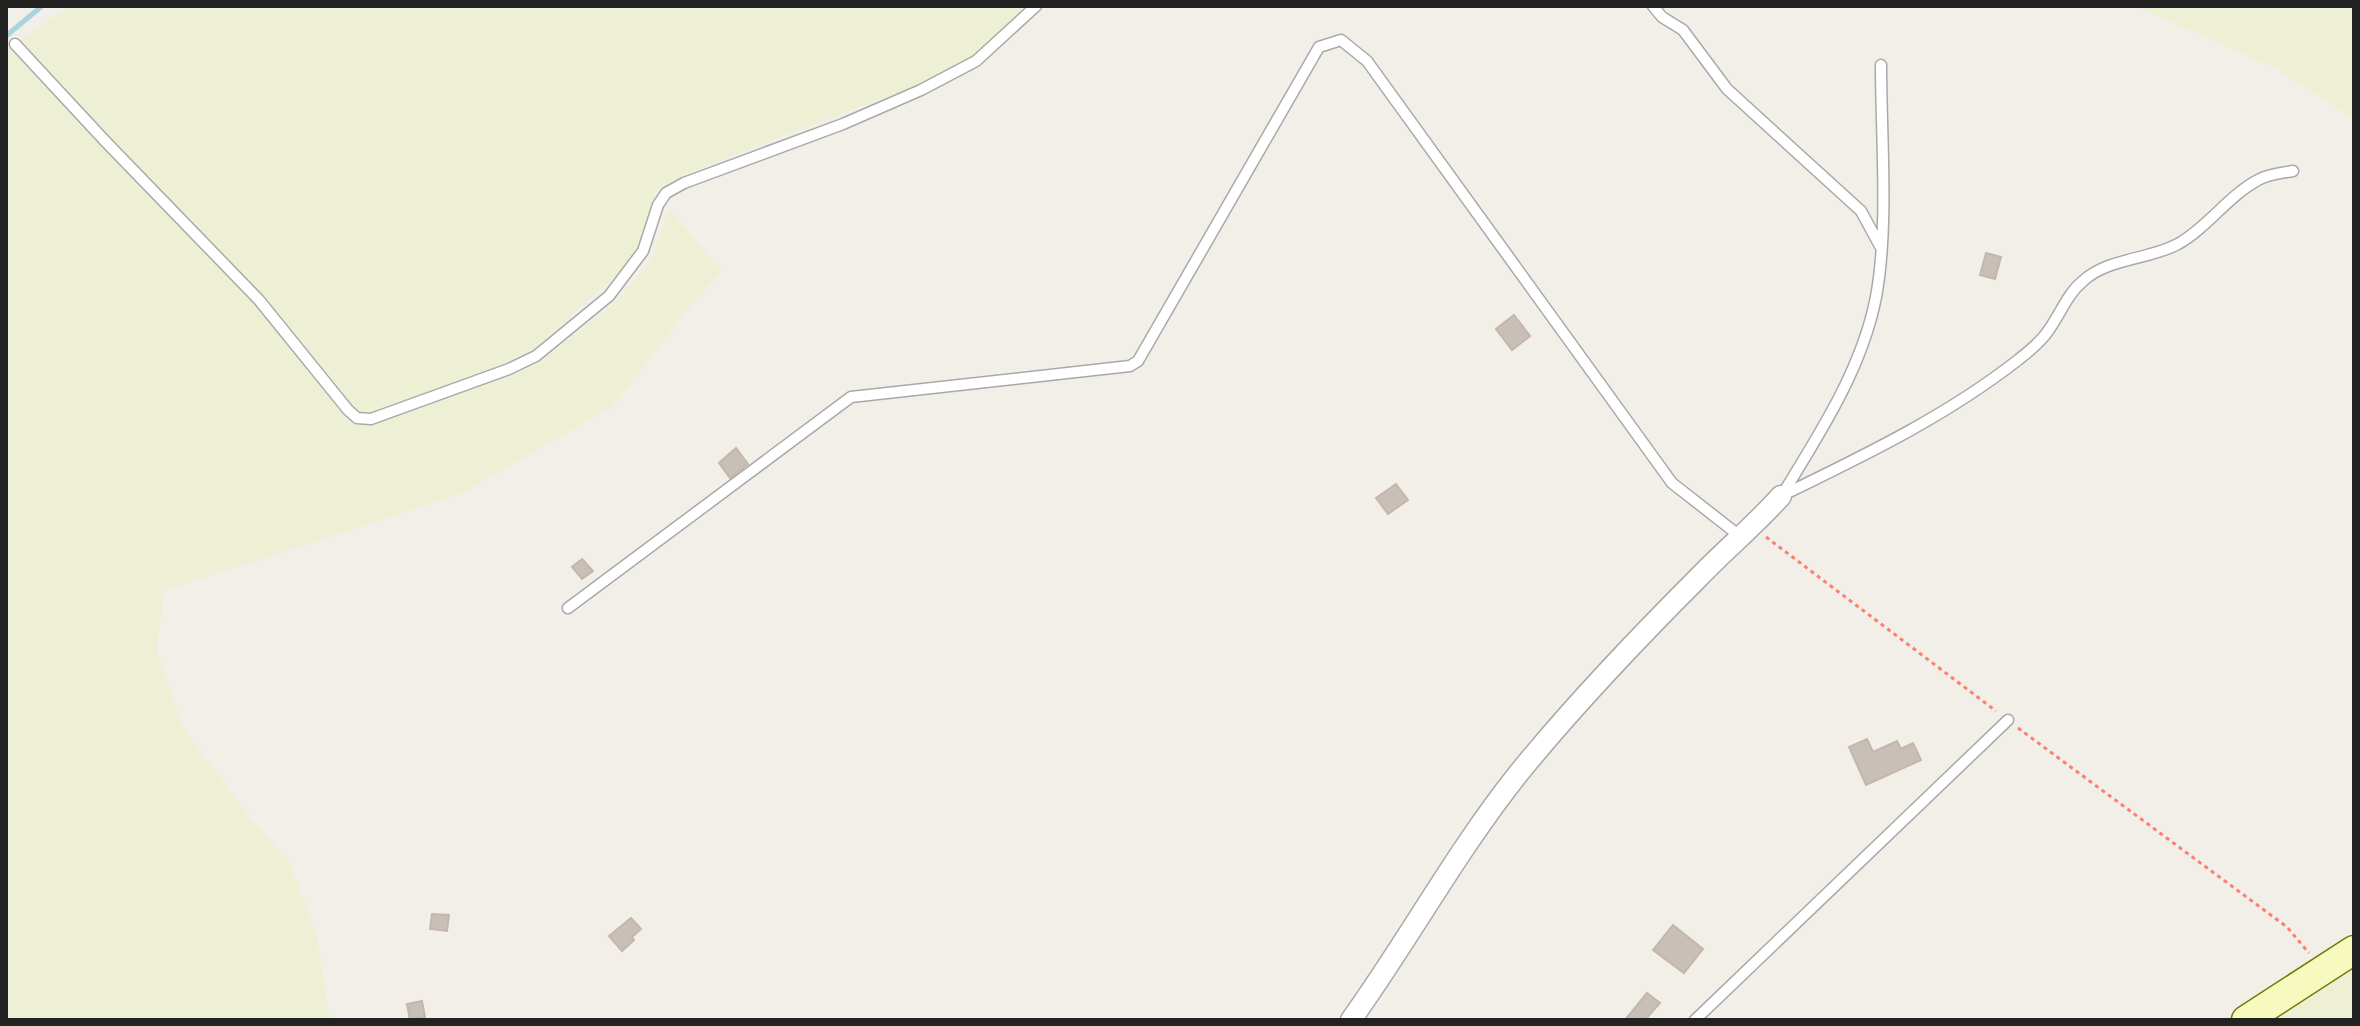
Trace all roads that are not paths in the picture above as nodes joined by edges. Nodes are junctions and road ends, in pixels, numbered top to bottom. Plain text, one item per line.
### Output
1 (1036, 6) edge
2 (1653, 6) edge
3 (15, 44) dead end
4 (1881, 65) dead end
5 (2293, 171) dead end
6 (1880, 247) junction
7 (1781, 496) junction
8 (1747, 532) junction
9 (568, 608) dead end
10 (2008, 720) road end
11 (2354, 950) edge
12 (1351, 1020) edge
13 (1695, 1020) edge
14 (2246, 1020) edge

1 - 3 lane
2 - 6 lane
4 - 6 lane
5 - 7 lane
6 - 7 lane
7 - 8 street
8 - 9 lane
8 - 12 street
10 - 13 lane
11 - 14 main road

